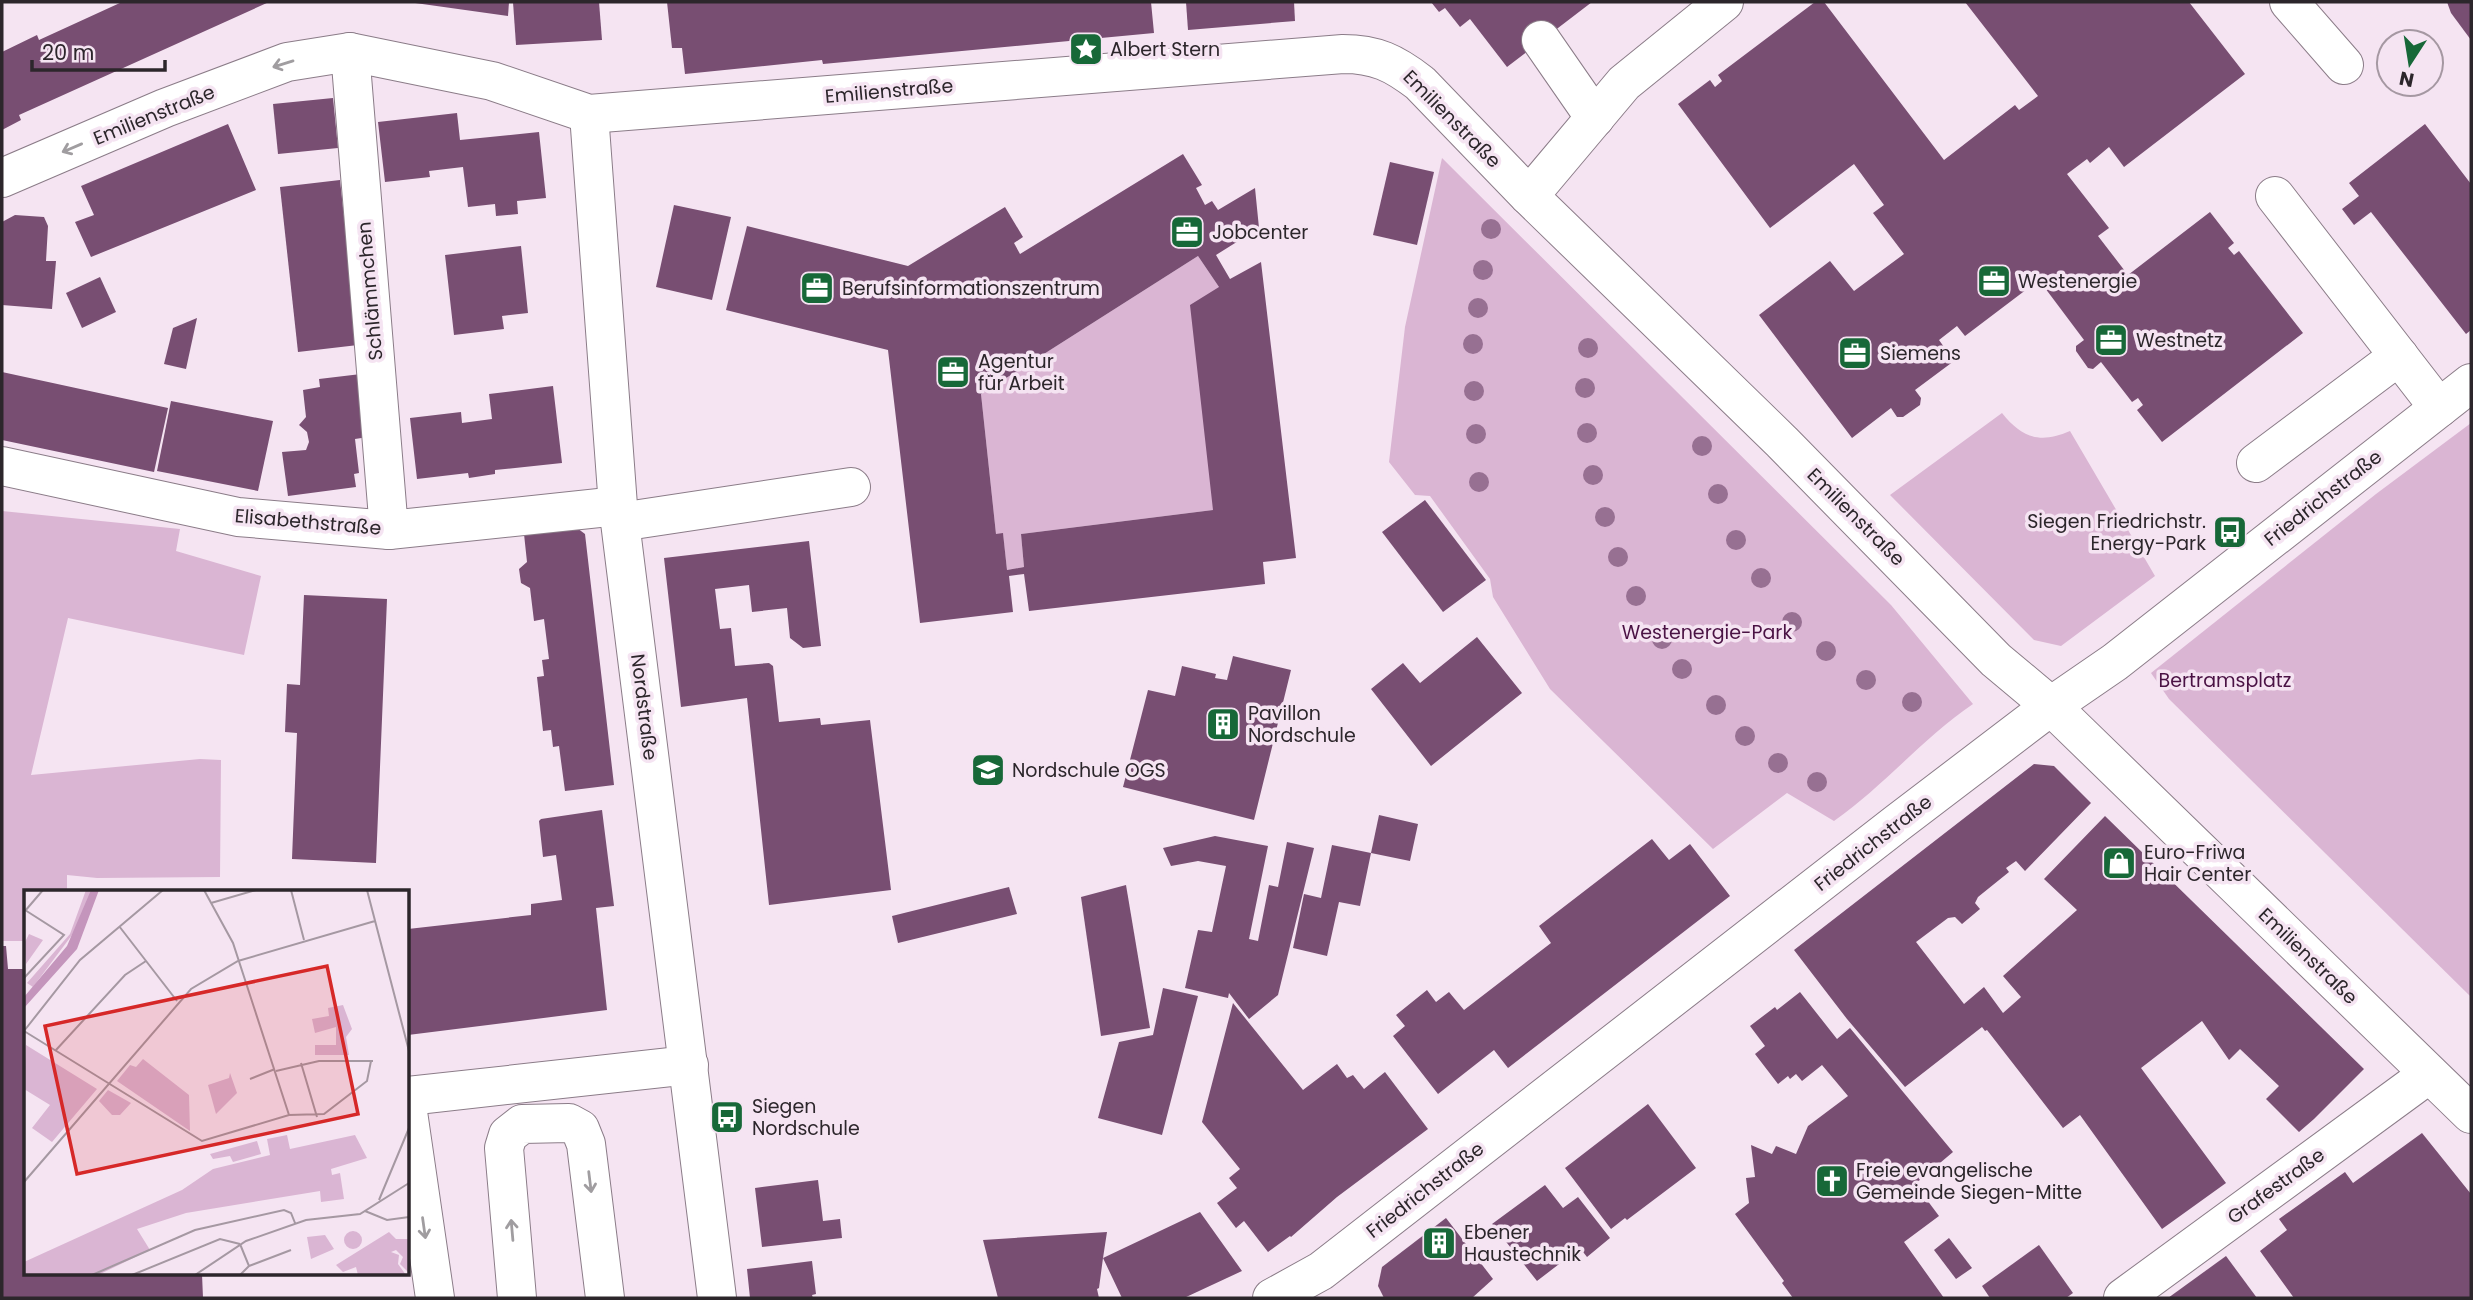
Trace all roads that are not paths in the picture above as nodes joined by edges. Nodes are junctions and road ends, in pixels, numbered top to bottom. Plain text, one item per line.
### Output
1 (1724, 2) edge
2 (2289, 2) edge
3 (1541, 40) dead end
4 (350, 52) junction
5 (2344, 65) dead end
6 (589, 114) junction
7 (1595, 118) junction
8 (2, 178) edge
9 (1529, 196) junction
10 (2275, 196) dead end
11 (2399, 356) junction
12 (2471, 383) edge
13 (2439, 408) junction
14 (2256, 463) dead end
15 (2, 466) edge
16 (851, 487) dead end
17 (619, 514) junction
18 (389, 530) junction
19 (2051, 706) junction
20 (689, 1065) junction
21 (2429, 1074) junction
22 (410, 1096) edge
23 (2471, 1114) edge
24 (410, 1126) edge
25 (1327, 1285) edge
26 (435, 1298) edge
27 (517, 1298) edge
28 (605, 1298) edge
29 (717, 1298) edge
30 (1272, 1298) edge
31 (2123, 1298) edge

1 - 7 street
2 - 5 street
3 - 7 street
4 - 6 street, Emilienstraße
4 -> 8 street, Emilienstraße
4 - 18 street, Schlämmchen
6 - 9 street, Emilienstraße
6 - 17 street, Nordstraße
7 - 9 street
9 - 19 street, Emilienstraße
10 - 11 street
11 - 13 street
11 - 14 street
12 - 13 street, Friedrichstraße
13 - 19 street, Friedrichstraße
15 - 18 street, Elisabethstraße
16 - 17 street, Elisabethstraße
17 - 18 street, Elisabethstraße
17 - 20 street, Nordstraße
19 - 21 street, Emilienstraße
19 - 25 street, Friedrichstraße
20 - 22 street
20 - 29 street, Nordstraße
21 - 23 street, Emilienstraße
21 - 31 street, Grafestraße
24 -> 26 street
25 - 30 street, Friedrichstraße
27 -> 28 street

